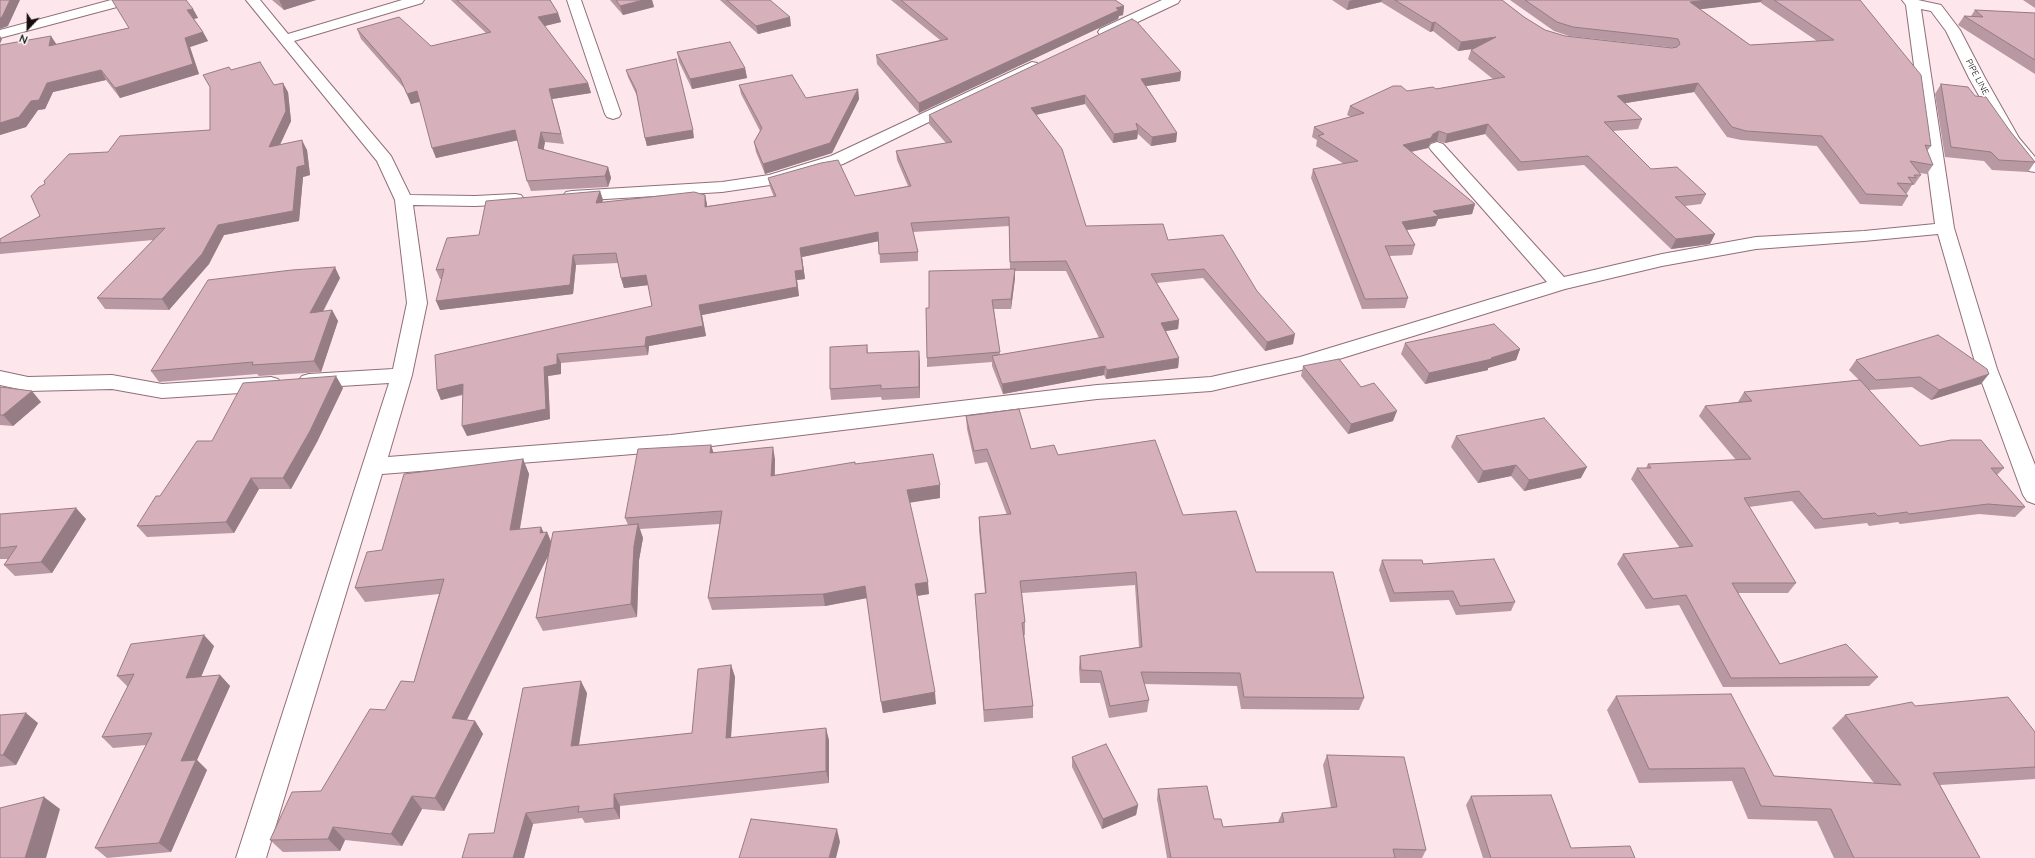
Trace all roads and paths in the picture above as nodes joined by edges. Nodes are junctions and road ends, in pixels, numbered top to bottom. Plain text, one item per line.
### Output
1 (128, 0) edge
2 (253, 0) edge
3 (416, 0) edge
4 (574, 0) edge
5 (1173, 0) edge
6 (1911, 2) edge
7 (1939, 4) edge
8 (0, 34) edge
9 (1094, 37) edge
10 (285, 39) junction
11 (1044, 61) edge
12 (613, 114) dead end
13 (1437, 147) edge
14 (2035, 168) edge
15 (555, 197) edge
16 (531, 198) edge
17 (404, 200) junction
18 (1945, 228) junction
19 (1560, 284) junction
20 (402, 375) junction
21 (0, 378) edge
22 (372, 467) junction
23 (2035, 495) edge
24 (251, 858) edge

1 - 8 street
2 - 10 street
3 - 10 street
4 - 12 street
5 - 9 street
6 - 7 street, PIPE LINE
6 - 18 street
7 - 14 street, PIPE LINE
10 - 17 street
11 - 15 street
13 - 19 street
16 - 17 street
17 - 20 street
18 - 19 street
18 - 23 street
19 - 22 street
20 - 21 street
20 - 22 street
22 - 24 street

